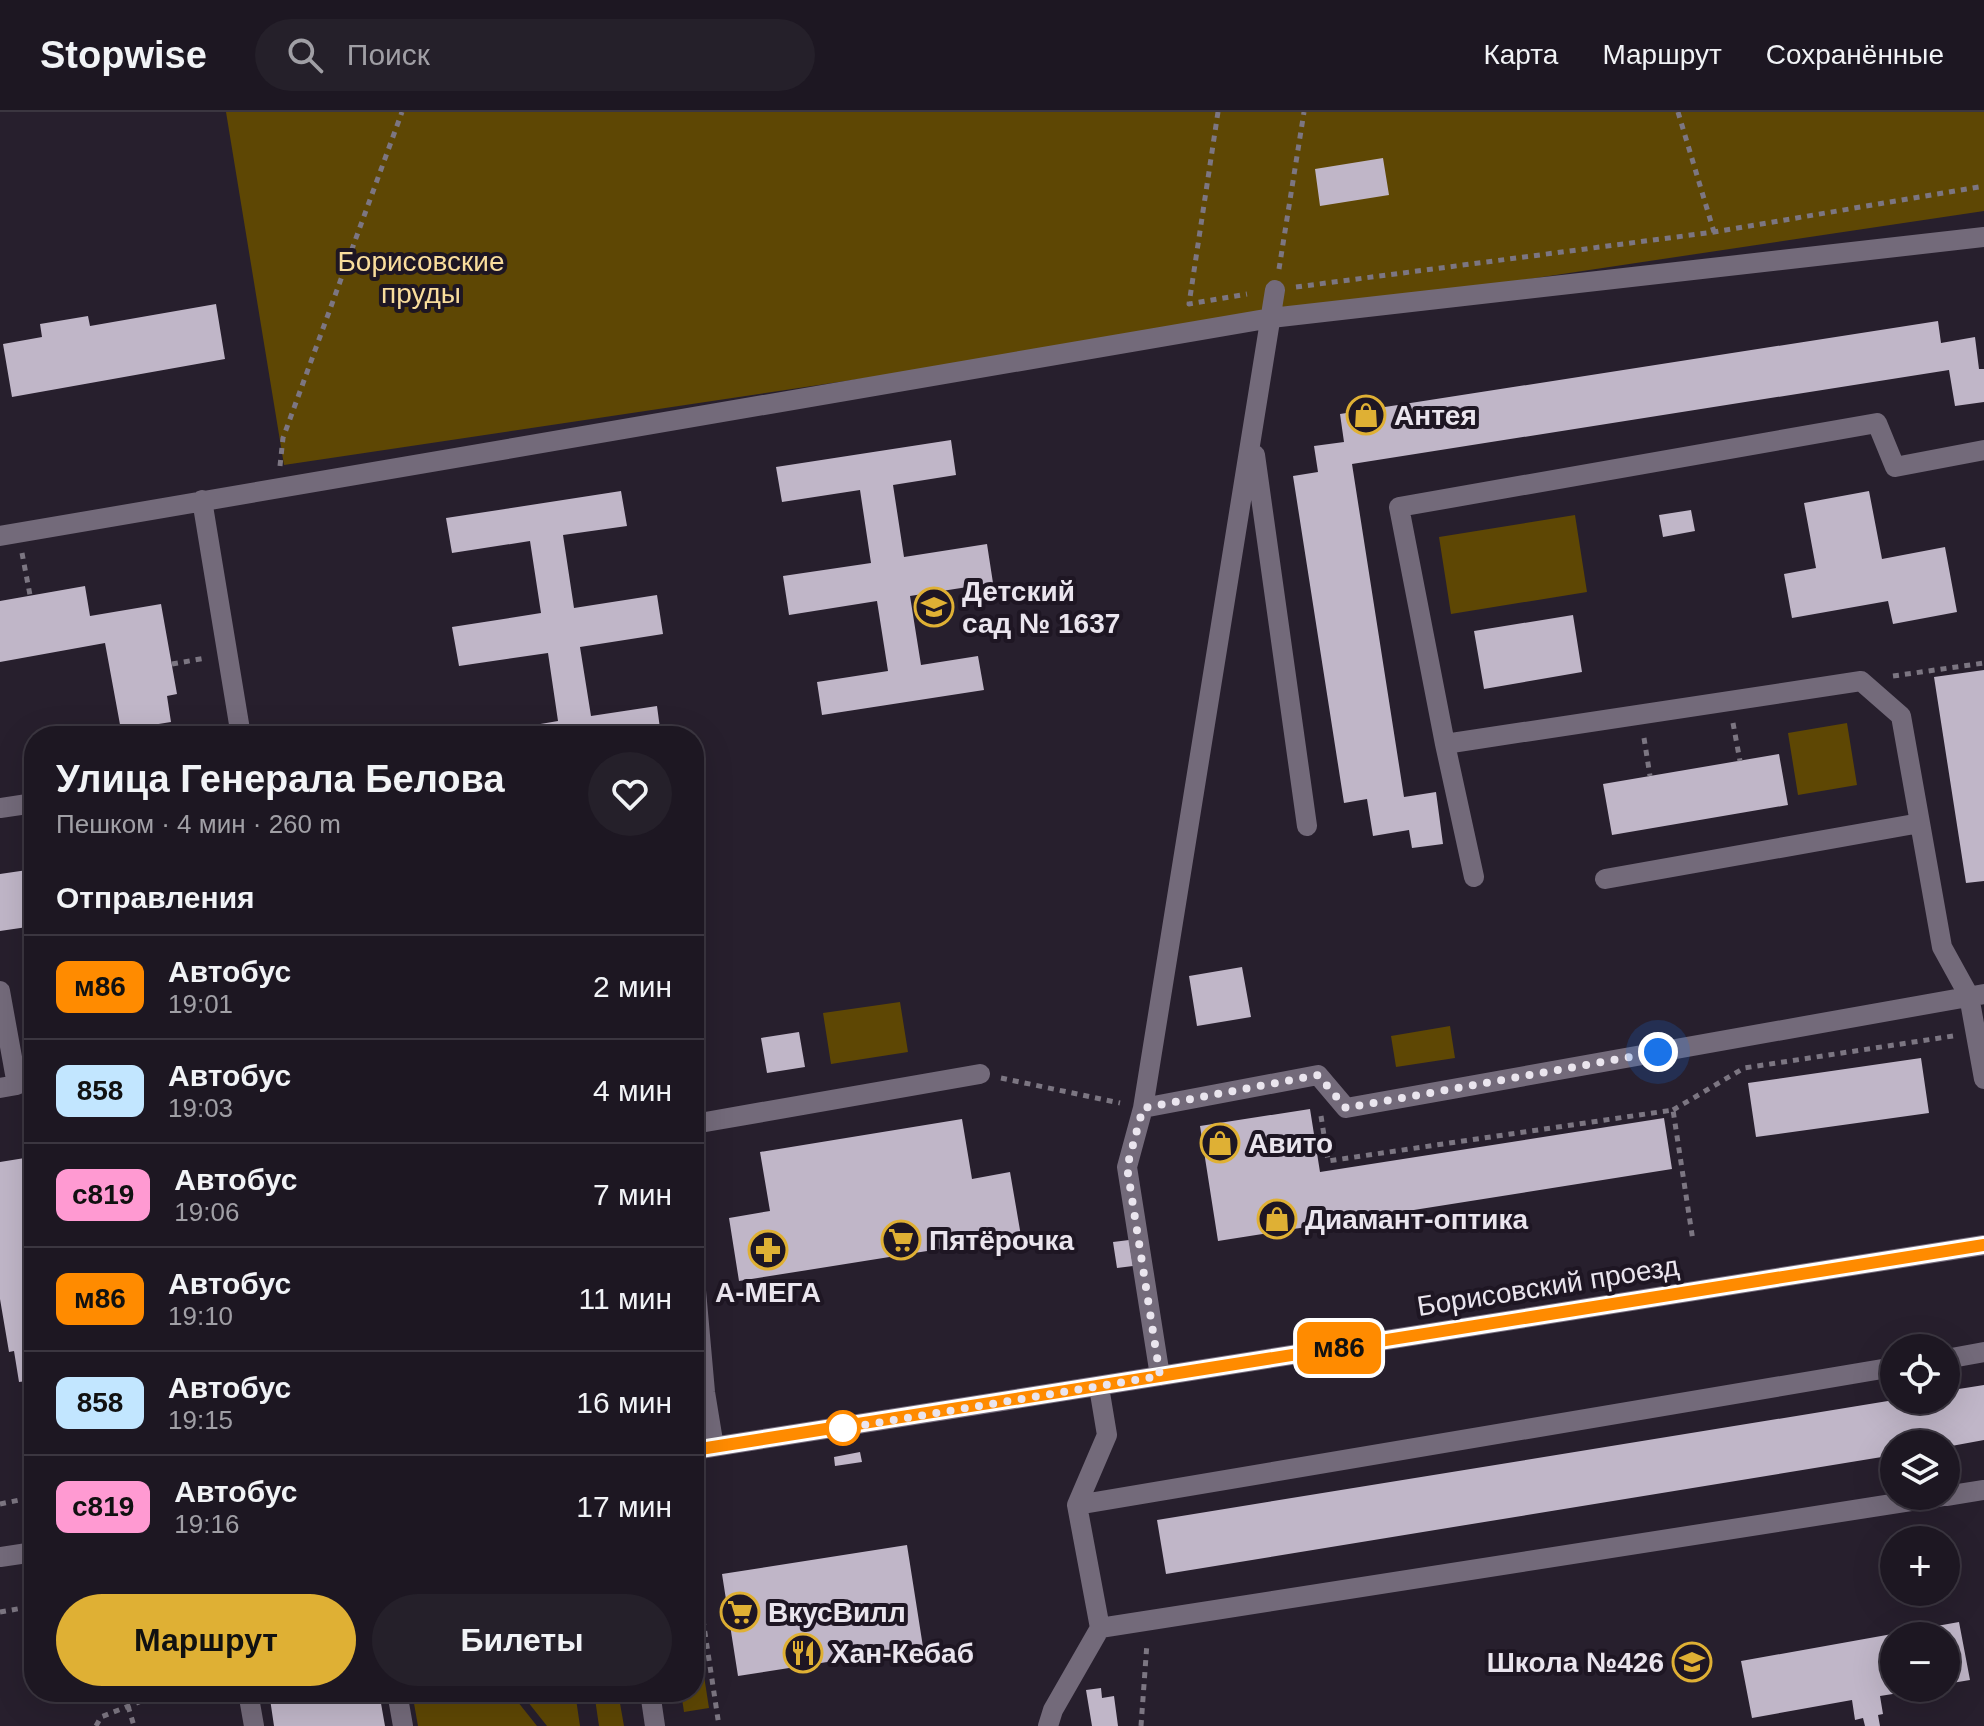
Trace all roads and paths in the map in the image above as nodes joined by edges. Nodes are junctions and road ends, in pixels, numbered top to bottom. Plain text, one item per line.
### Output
1 (402, 112) edge
2 (1218, 112) edge
3 (1304, 112) edge
4 (1678, 112) edge
5 (1984, 186) edge
6 (1714, 232) junction
7 (1984, 237) edge
8 (1275, 290) junction
9 (1271, 318) junction
10 (1252, 435) junction
11 (1984, 450) edge
12 (277, 485) junction
13 (202, 500) junction
14 (9, 534) edge
15 (30, 595) dead end
16 (228, 653) junction
17 (1984, 663) edge
18 (172, 664) dead end
19 (1861, 681) junction
20 (1730, 701) junction
21 (1640, 715) junction
22 (239, 726) edge
23 (1445, 744) junction
24 (1740, 761) dead end
25 (1650, 776) dead end
26 (24, 804) edge
27 (0, 808) edge
28 (1920, 823) junction
29 (1307, 826) dead end
30 (1474, 877) dead end
31 (1605, 879) dead end
32 (0, 991) edge
33 (1977, 995) edge
34 (1975, 1033) junction
35 (980, 1074) joint
36 (1984, 1079) edge
37 (0, 1088) edge
38 (1143, 1108) junction
39 (1320, 1110) dead end
40 (1673, 1110) junction
41 (704, 1122) edge
42 (1693, 1241) dead end
43 (1984, 1245) edge
44 (1984, 1352) edge
45 (1960, 1356) edge
46 (1880, 1369) edge
47 (1160, 1376) junction
48 (704, 1381) edge
49 (1099, 1387) junction
50 (704, 1449) edge
51 (1984, 1490) edge
52 (1960, 1494) edge
53 (24, 1499) edge
54 (0, 1504) edge
55 (1077, 1505) junction
56 (1880, 1506) edge
57 (24, 1553) edge
58 (0, 1557) edge
59 (24, 1608) edge
60 (0, 1612) edge
61 (1149, 1620) junction
62 (704, 1626) edge
63 (1100, 1628) junction
64 (138, 1702) edge
65 (250, 1702) edge
66 (399, 1702) edge
67 (651, 1702) edge
68 (128, 1706) junction
69 (96, 1726) edge
70 (134, 1726) edge
71 (254, 1726) edge
72 (403, 1726) edge
73 (655, 1726) edge
74 (719, 1726) edge
75 (1048, 1726) edge
76 (1141, 1726) edge

1 - 12 path
2 - 8 path
3 - 8 path
4 - 6 path
5 - 6 path
6 - 8 path
7 - 9 street
8 - 9 street
9 - 10 street
9 - 12 street
10 - 29 street
10 - 38 street
11 - 23 street
12 - 13 street
13 - 14 street
13 - 16 street
14 - 15 path
16 - 18 path
16 - 22 street
17 - 19 path
19 - 20 street
19 - 28 street
20 - 21 street
20 - 24 path
21 - 23 street
21 - 25 path
23 - 30 street
26 - 27 street
28 - 31 street
28 - 33 street
32 - 37 street
33 - 34 street
33 - 38 street
34 - 36 street
34 - 40 path
35 - 38 path
35 - 41 street
38 - 47 street
39 - 40 path
40 - 42 path
43 - 47 street, Борисовский проезд
44 - 45 street
46 - 55 street
47 - 49 street, Борисовский проезд
48 - 50 street
49 - 50 street, Борисовский проезд
49 - 55 street
51 - 52 street
53 - 54 path
55 - 63 street
56 - 61 street
57 - 58 street
59 - 60 path
61 - 63 street
61 - 76 path
62 - 74 path
63 - 75 street
64 - 68 path
65 - 71 street
66 - 72 street
67 - 73 street
68 - 69 path
68 - 70 path

